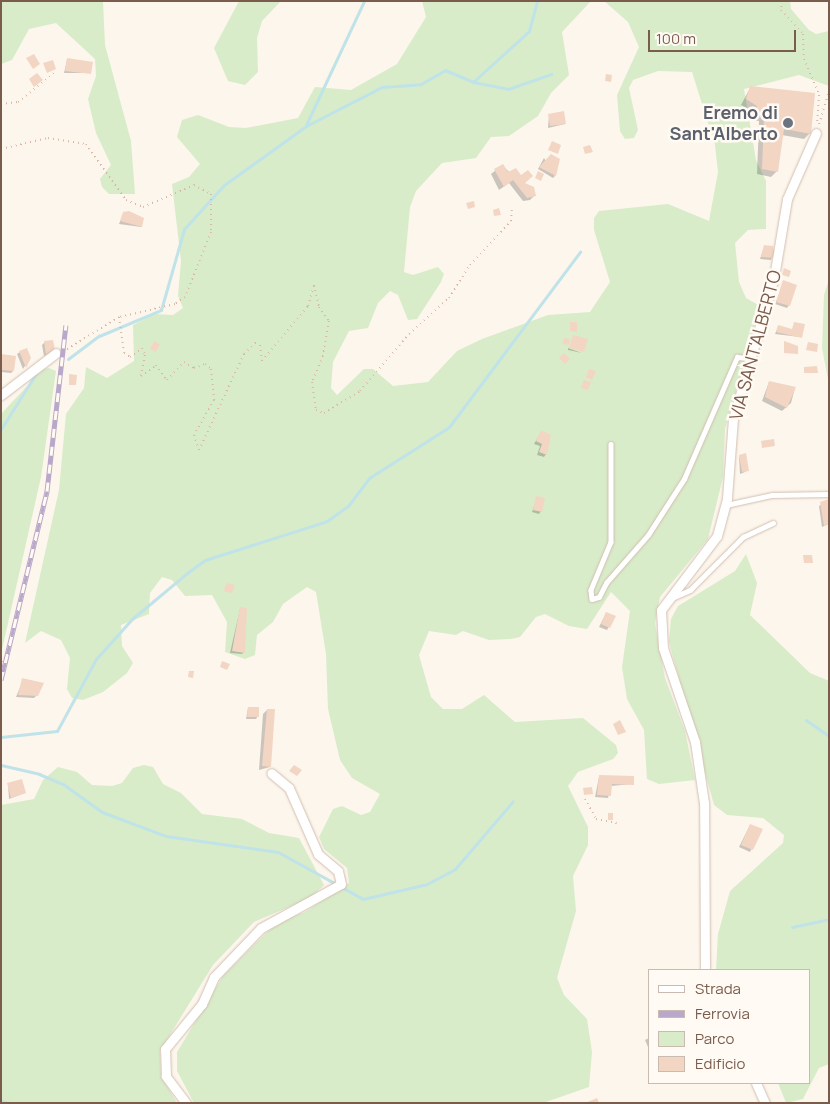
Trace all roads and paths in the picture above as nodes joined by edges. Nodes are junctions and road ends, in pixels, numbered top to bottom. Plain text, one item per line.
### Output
1 (782, 1) edge
2 (55, 72) dead end
3 (829, 91) edge
4 (1, 104) edge
5 (816, 133) junction
6 (1, 149) edge
7 (512, 208) dead end
8 (119, 317) junction
9 (56, 353) joint
10 (748, 358) junction
11 (1, 395) edge
12 (610, 444) dead end
13 (829, 494) edge
14 (725, 505) junction
15 (773, 523) dead end
16 (666, 600) junction
17 (1, 657) edge
18 (1, 668) edge
19 (271, 773) dead end
20 (585, 799) dead end
21 (617, 823) dead end
22 (705, 969) edge
23 (756, 1084) edge
24 (186, 1103) edge
25 (765, 1103) edge

1 - 5 path
2 - 4 path
3 - 5 path
5 - 10 street, VIA SANT'ALBERTO
6 - 8 path
7 - 8 path
8 - 9 path
9 - 11 street
10 - 12 lane
10 - 14 street, VIA SANT'ALBERTO
13 - 14 lane
14 - 16 street, VIA SANT'ALBERTO
15 - 16 lane
16 - 22 street, VIA SANT'ALBERTO
17 - 18 path
19 - 24 street
20 - 21 path
23 - 25 street

